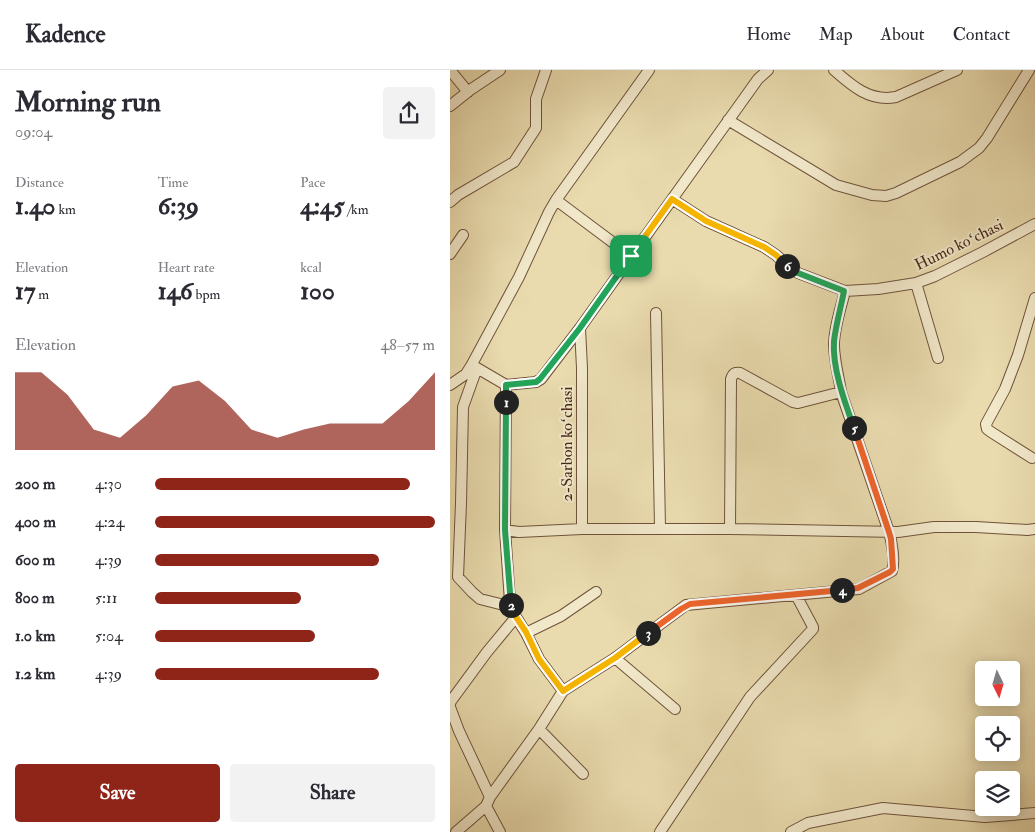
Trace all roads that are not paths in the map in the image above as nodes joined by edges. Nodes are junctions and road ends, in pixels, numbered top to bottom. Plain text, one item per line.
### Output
1 (450, 70) edge
2 (500, 70) edge
3 (546, 70) edge
4 (649, 70) edge
5 (768, 70) edge
6 (834, 70) edge
7 (957, 70) edge
8 (1029, 70) edge
9 (468, 92) junction
10 (450, 106) edge
11 (728, 120) junction
12 (672, 199) junction
13 (556, 200) junction
14 (450, 202) edge
15 (1035, 224) edge
16 (463, 235) dead end
17 (450, 254) edge
18 (631, 256) junction
19 (916, 282) junction
20 (844, 291) junction
21 (1035, 298) edge
22 (656, 313) dead end
23 (580, 328) junction
24 (938, 358) dead end
25 (474, 367) junction
26 (450, 385) edge
27 (506, 385) junction
28 (841, 392) junction
29 (1032, 458) dead end
30 (660, 528) junction
31 (582, 529) junction
32 (730, 529) junction
33 (1035, 529) edge
34 (505, 530) junction
35 (889, 532) junction
36 (454, 576) edge
37 (596, 592) dead end
38 (796, 594) junction
39 (512, 607) junction
40 (516, 617) junction
41 (526, 632) junction
42 (615, 658) junction
43 (563, 691) junction
44 (450, 706) edge
45 (675, 709) dead end
46 (538, 729) junction
47 (583, 774) dead end
48 (488, 802) junction
49 (1035, 813) edge
50 (456, 832) edge
51 (500, 832) edge
52 (660, 832) edge
53 (791, 832) edge

1 - 9 street
2 - 9 street
3 - 14 street
4 - 13 street
5 - 11 street
6 - 7 street
8 - 11 street
9 - 10 street
11 - 12 street
12 - 18 street
12 - 20 street
13 - 18 street
13 - 25 street
15 - 19 street, Humo koʻchasi
16 - 17 street
18 - 23 street
19 - 20 street, Humo koʻchasi
19 - 24 street
20 - 28 street
21 - 29 street
22 - 30 street
23 - 27 street
23 - 31 street, 2-Sarbon koʻchasi
25 - 26 street
25 - 27 street
25 - 36 street
27 - 34 street
28 - 32 street
28 - 35 street
30 - 31 street
30 - 32 street
31 - 34 street
32 - 35 street
33 - 35 street
34 - 39 street
35 - 38 street
36 - 39 street
37 - 41 street
38 - 42 street
38 - 52 street
39 - 40 street
40 - 41 street
40 - 44 street
41 - 43 street
42 - 43 street
42 - 45 street
43 - 46 street
44 - 48 street
46 - 47 street
46 - 48 street
48 - 50 street
48 - 51 street
49 - 53 street

